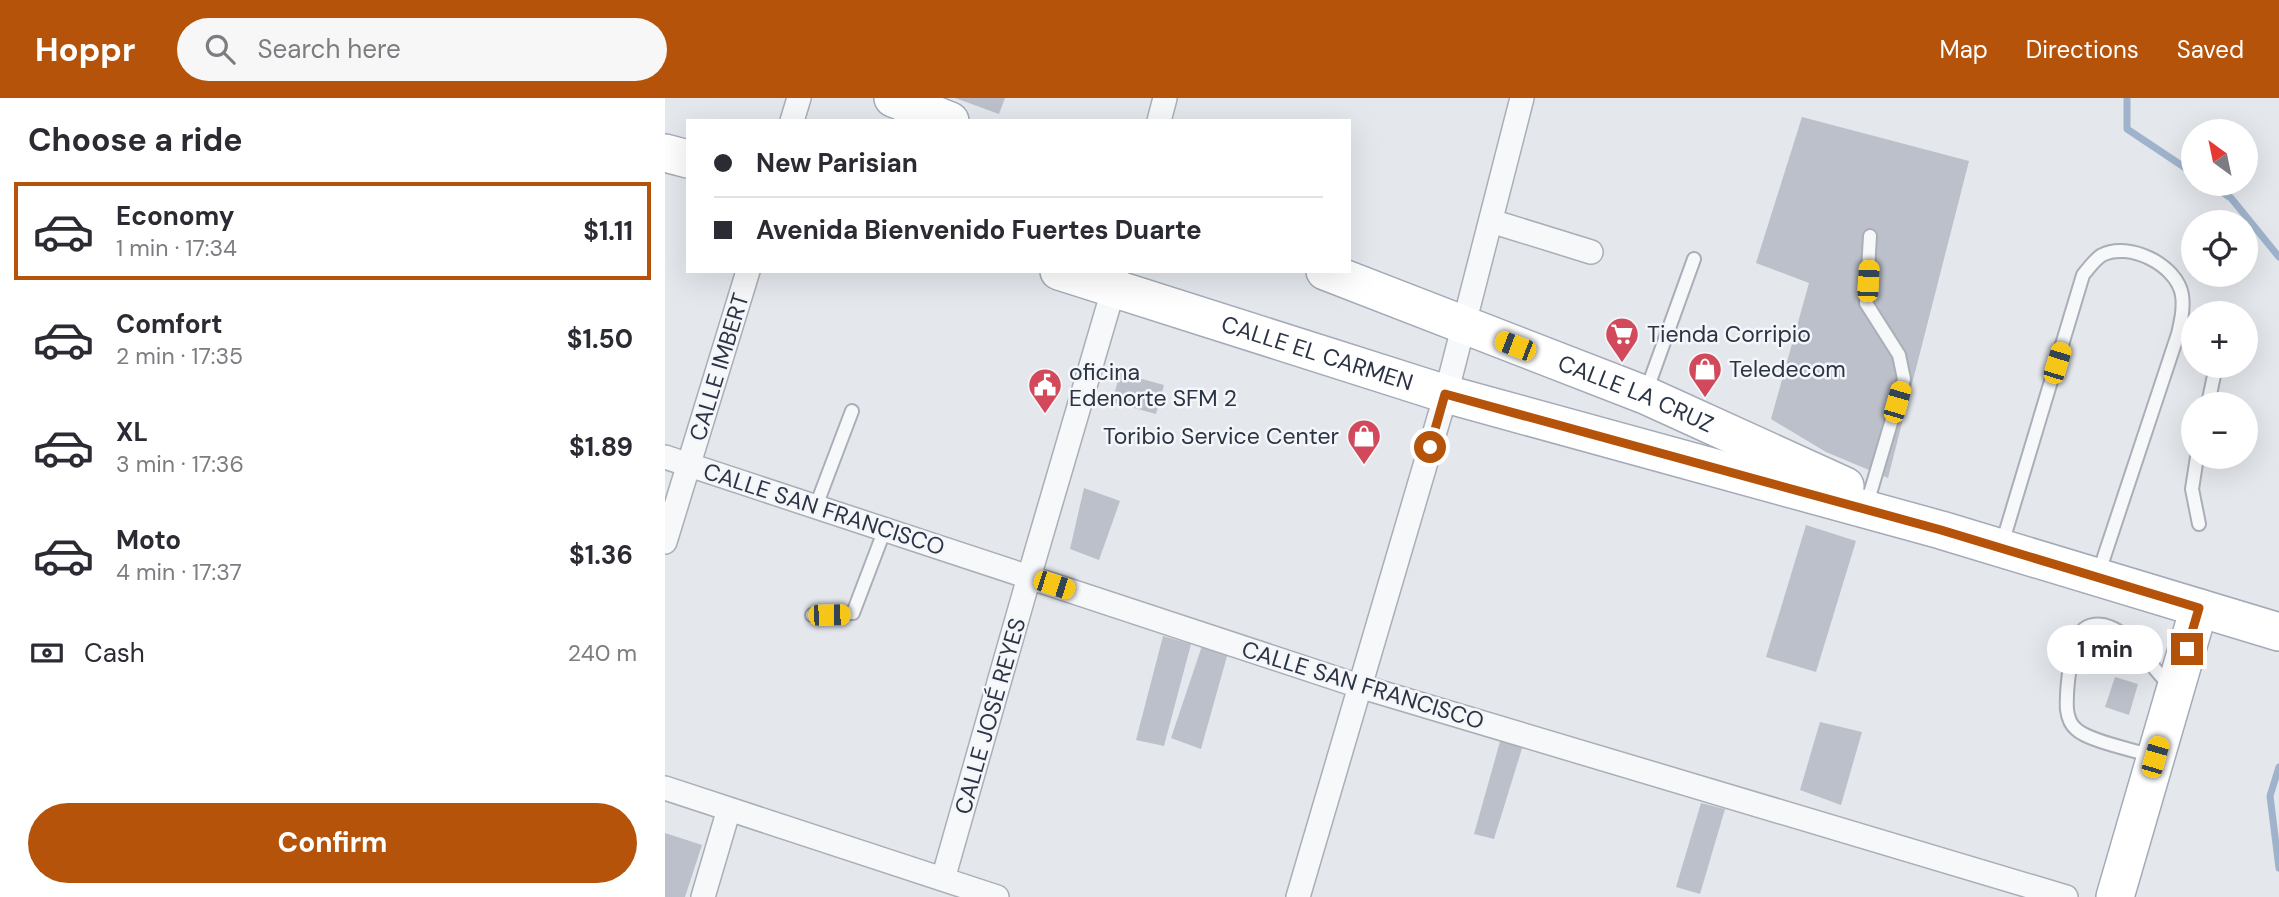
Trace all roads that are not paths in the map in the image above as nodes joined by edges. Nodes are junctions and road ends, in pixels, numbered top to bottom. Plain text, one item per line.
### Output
1 (799, 98) edge
2 (893, 98) edge
3 (1165, 98) edge
4 (1522, 98) edge
5 (793, 119) edge
6 (945, 119) edge
7 (1160, 119) edge
8 (665, 153) edge
9 (686, 158) edge
10 (1491, 220) junction
11 (1870, 236) dead end
12 (1591, 252) dead end
13 (1694, 258) dead end
14 (747, 273) edge
15 (1072, 273) edge
16 (1330, 273) edge
17 (1117, 280) edge
18 (2184, 301) edge
19 (1464, 326) junction
20 (2181, 328) edge
21 (1445, 394) junction
22 (1645, 395) junction
23 (852, 411) dead end
24 (665, 457) edge
25 (689, 465) junction
26 (2195, 469) edge
27 (1870, 497) junction
28 (816, 506) junction
29 (2199, 524) dead end
30 (885, 529) junction
31 (1941, 530) junction
32 (665, 542) edge
33 (2001, 548) junction
34 (1029, 577) junction
35 (2098, 577) junction
36 (2199, 608) junction
37 (811, 615) dead end
38 (2279, 632) edge
39 (1359, 686) junction
40 (2175, 689) junction
41 (2155, 757) junction
42 (665, 788) edge
43 (729, 809) junction
44 (943, 879) junction
45 (703, 897) edge
46 (997, 897) edge
47 (1298, 897) edge
48 (2066, 897) edge
49 (2115, 897) edge

1 - 5 street
2 - 6 main road
3 - 7 street
4 - 10 street
8 - 9 main road
10 - 12 street
10 - 19 street
11 - 27 lane
13 - 22 lane
14 - 25 street, CALLE IMBERT
15 - 17 main road, CALLE EL CARMEN
16 - 19 main road, CALLE LA CRUZ
17 - 21 main road, CALLE EL CARMEN
17 - 34 street, CALLE JOSÉ REYES
18 - 33 lane
19 - 21 street
19 - 22 main road, CALLE LA CRUZ
20 - 35 lane
21 - 31 main road, CALLE EL CARMEN
21 - 39 street
22 - 27 main road, CALLE LA CRUZ
23 - 28 lane
24 - 25 street, CALLE SAN FRANCISCO
25 - 28 street, CALLE SAN FRANCISCO
25 - 32 street, CALLE IMBERT
26 - 29 lane
27 - 31 main road, CALLE LA CRUZ
28 - 30 street, CALLE SAN FRANCISCO
30 - 34 street, CALLE SAN FRANCISCO
30 - 37 lane
31 - 33 main road
33 - 35 main road
34 - 39 street, CALLE SAN FRANCISCO
34 - 44 street, CALLE JOSÉ REYES
35 - 36 main road
36 - 38 main road
36 - 40 main road
39 - 47 street
39 - 48 street, CALLE SAN FRANCISCO
40 - 41 main road
40 - 41 lane
41 - 49 main road
42 - 43 street
43 - 44 street
43 - 45 street
44 - 46 street

